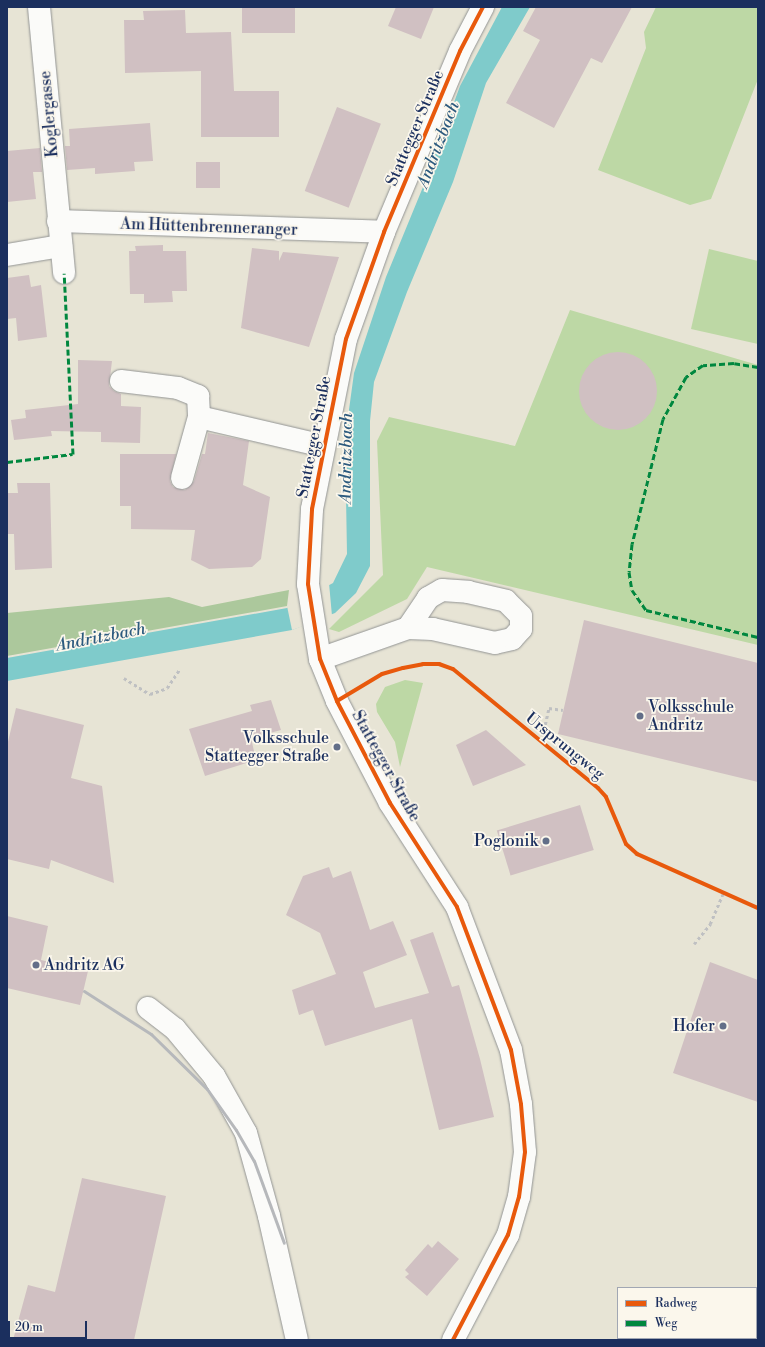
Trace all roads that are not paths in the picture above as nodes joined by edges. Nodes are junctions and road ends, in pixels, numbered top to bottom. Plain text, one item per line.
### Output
1 (39, 7) edge
2 (483, 7) edge
3 (58, 222) junction
4 (384, 232) junction
5 (61, 246) junction
6 (7, 255) edge
7 (64, 273) dead end
8 (121, 381) dead end
9 (199, 417) junction
10 (324, 446) junction
11 (182, 478) dead end
12 (408, 628) dead end
13 (320, 659) junction
14 (148, 1008) dead end
15 (297, 1340) edge
16 (453, 1340) edge

1 - 3 street, Koglergasse
2 - 4 street, Stattegger Straße
3 - 4 street, Am Hüttenbrenneranger
3 - 5 street
4 - 10 street, Stattegger Straße
5 - 6 street
5 - 7 street
8 - 9 street
9 - 10 street
9 - 11 street
10 - 13 street, Stattegger Straße
12 - 13 street
13 - 16 street, Stattegger Straße
14 - 15 street

